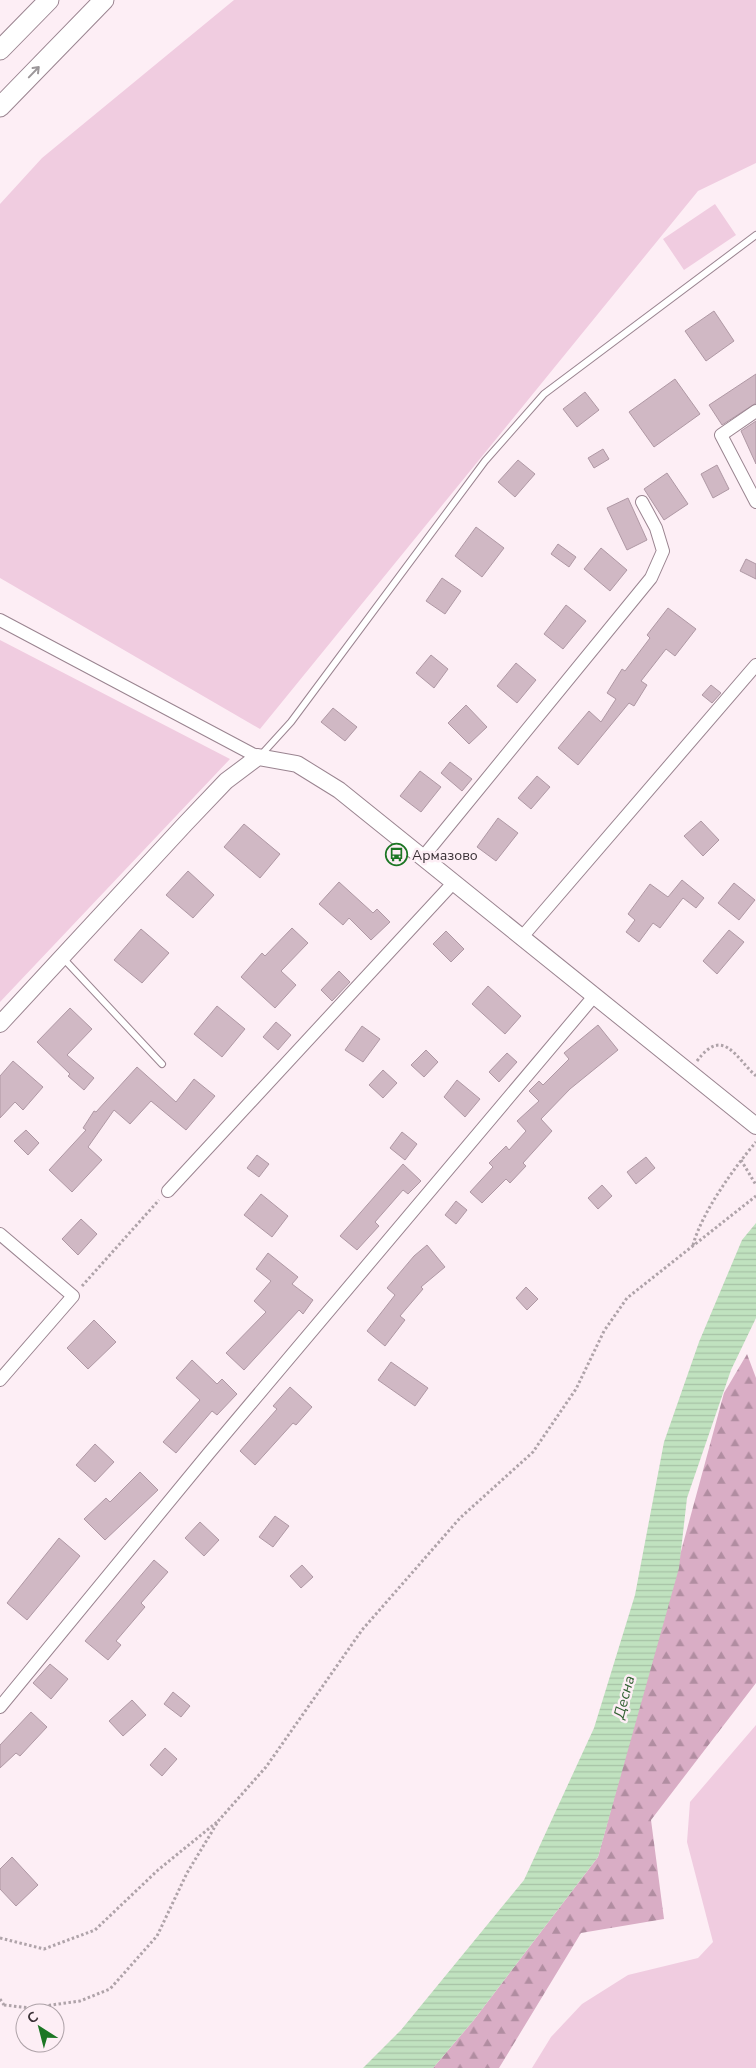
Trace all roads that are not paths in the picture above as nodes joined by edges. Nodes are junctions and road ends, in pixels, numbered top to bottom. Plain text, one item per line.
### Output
1 (49, 0) edge
2 (104, 0) edge
3 (0, 50) edge
4 (0, 106) edge
5 (756, 235) edge
6 (756, 411) edge
7 (642, 502) dead end
8 (756, 502) edge
9 (0, 620) edge
10 (756, 665) edge
11 (258, 757) junction
12 (423, 857) junction
13 (454, 882) junction
14 (522, 937) junction
15 (62, 957) junction
16 (595, 995) junction
17 (0, 1024) edge
18 (162, 1064) dead end
19 (756, 1126) edge
20 (168, 1191) road end
21 (0, 1234) edge
22 (0, 1380) edge
23 (0, 1708) edge

1 - 3 main road
4 -> 2 main road
5 - 11 lane
6 - 8 street
7 - 12 street
9 - 11 street
10 - 14 street
11 - 12 street
11 - 15 street
12 - 13 street
13 - 14 street
13 - 20 street
14 - 16 street
15 - 17 street
15 - 18 lane
16 - 19 street
16 - 23 street
21 - 22 street

